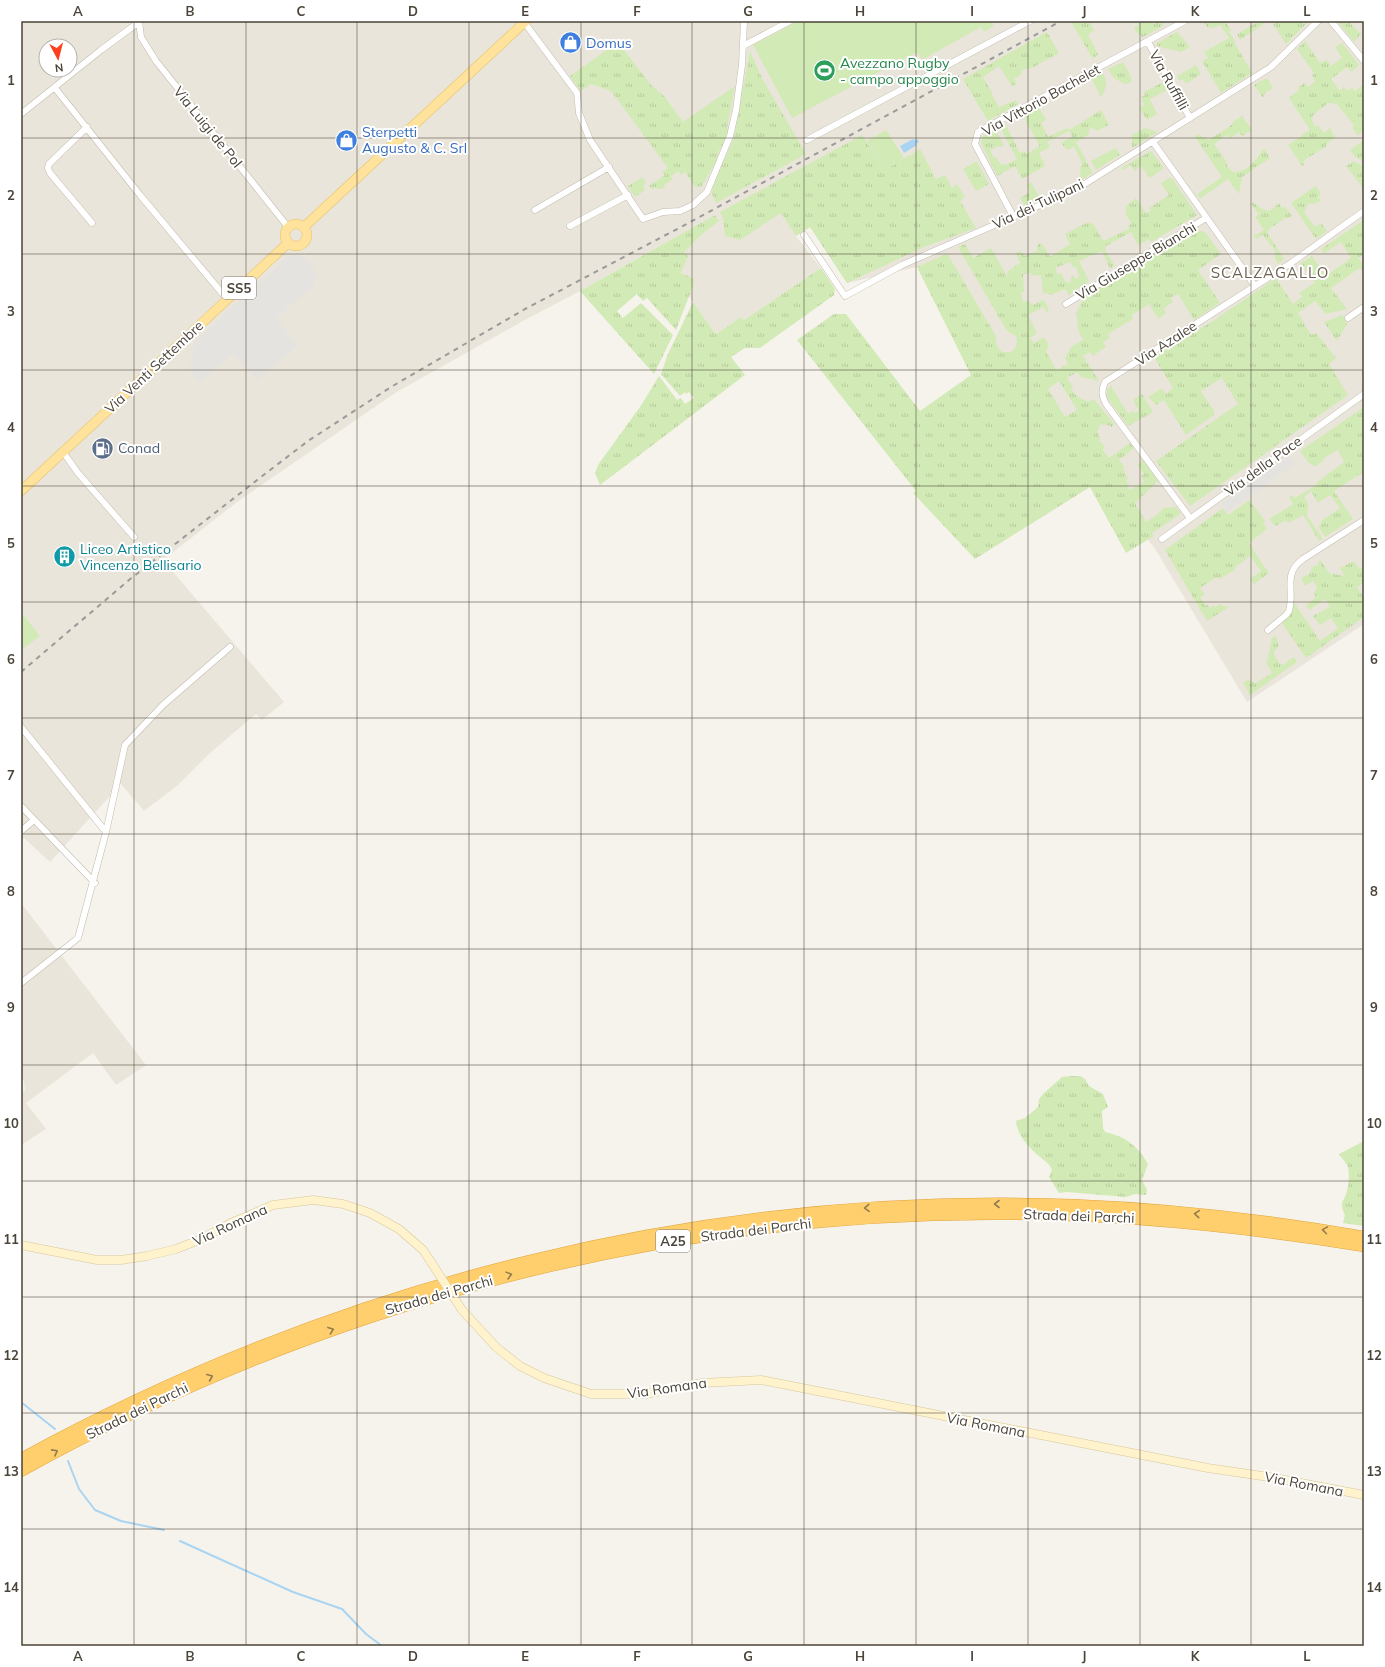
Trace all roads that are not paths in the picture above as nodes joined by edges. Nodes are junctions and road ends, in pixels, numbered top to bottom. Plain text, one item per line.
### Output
1 (139, 21) edge
2 (744, 21) edge
3 (790, 21) edge
4 (1030, 21) edge
5 (1185, 21) edge
6 (1318, 21) edge
7 (1331, 21) edge
8 (525, 22) edge
9 (1148, 42) junction
10 (743, 46) junction
11 (1364, 61) edge
12 (55, 88) junction
13 (21, 114) edge
14 (1190, 118) junction
15 (87, 127) junction
16 (807, 140) dead end
17 (1154, 142) junction
18 (609, 167) junction
19 (628, 195) junction
20 (535, 210) dead end
21 (1364, 211) edge
22 (1013, 216) junction
23 (1206, 218) junction
24 (92, 223) dead end
25 (570, 226) dead end
26 (288, 227) junction
27 (304, 227) junction
28 (804, 235) dead end
29 (288, 243) junction
30 (1254, 286) junction
31 (228, 299) junction
32 (1066, 304) dead end
33 (1364, 308) edge
34 (1348, 318) dead end
35 (1364, 394) edge
36 (63, 452) junction
37 (21, 491) edge
38 (1190, 518) junction
39 (1363, 523) edge
40 (134, 537) dead end
41 (1162, 539) dead end
42 (1268, 630) dead end
43 (230, 647) dead end
44 (21, 727) edge
45 (21, 806) edge
46 (34, 820) junction
47 (21, 831) edge
48 (106, 832) junction
49 (95, 883) junction
50 (21, 983) edge
51 (1364, 1236) edge
52 (21, 1245) edge
53 (1364, 1246) edge
54 (21, 1459) edge
55 (21, 1470) edge
56 (1364, 1495) edge

1 - 12 street
1 - 26 street, Via Luigi de Pol
2 - 10 street
3 - 10 street
4 - 16 street
5 - 9 street, Via Vittorio Bachelet
6 - 14 street, Via dei Tulipani
7 - 11 street
8 - 18 street
8 - 27 main road
9 - 14 street, Via Ruffilli
9 - 22 street, Via Vittorio Bachelet
10 - 19 street
12 - 13 street
12 - 15 street
14 - 17 street, Via dei Tulipani
15 - 24 street
15 - 31 street
17 - 22 street, Via dei Tulipani
17 - 23 street
18 - 19 street
18 - 20 street
19 - 25 street
21 - 30 street, Via Azalee
22 - 28 street, Via dei Tulipani
23 - 30 street
23 - 32 street, Via Giuseppe Bianchi
26 - 27 main road
26 - 29 main road
27 - 29 main road
29 - 31 main road, Via Venti Settembre / SS5
30 - 38 street, Via Azalee
31 - 36 main road, Via Venti Settembre / SS5
33 - 34 street
35 - 38 street, Via della Pace
36 - 37 main road, Via Venti Settembre / SS5
36 - 40 street
38 - 41 street, Via della Pace
39 - 42 street
43 - 48 street
44 - 48 street
45 - 46 street
46 - 47 street
46 - 49 street
48 - 49 street
49 - 50 street
51 -> 54 highway, Strada dei Parchi / A25
52 - 56 main road, Via Romana, bridge
55 -> 53 highway, Strada dei Parchi / A25

